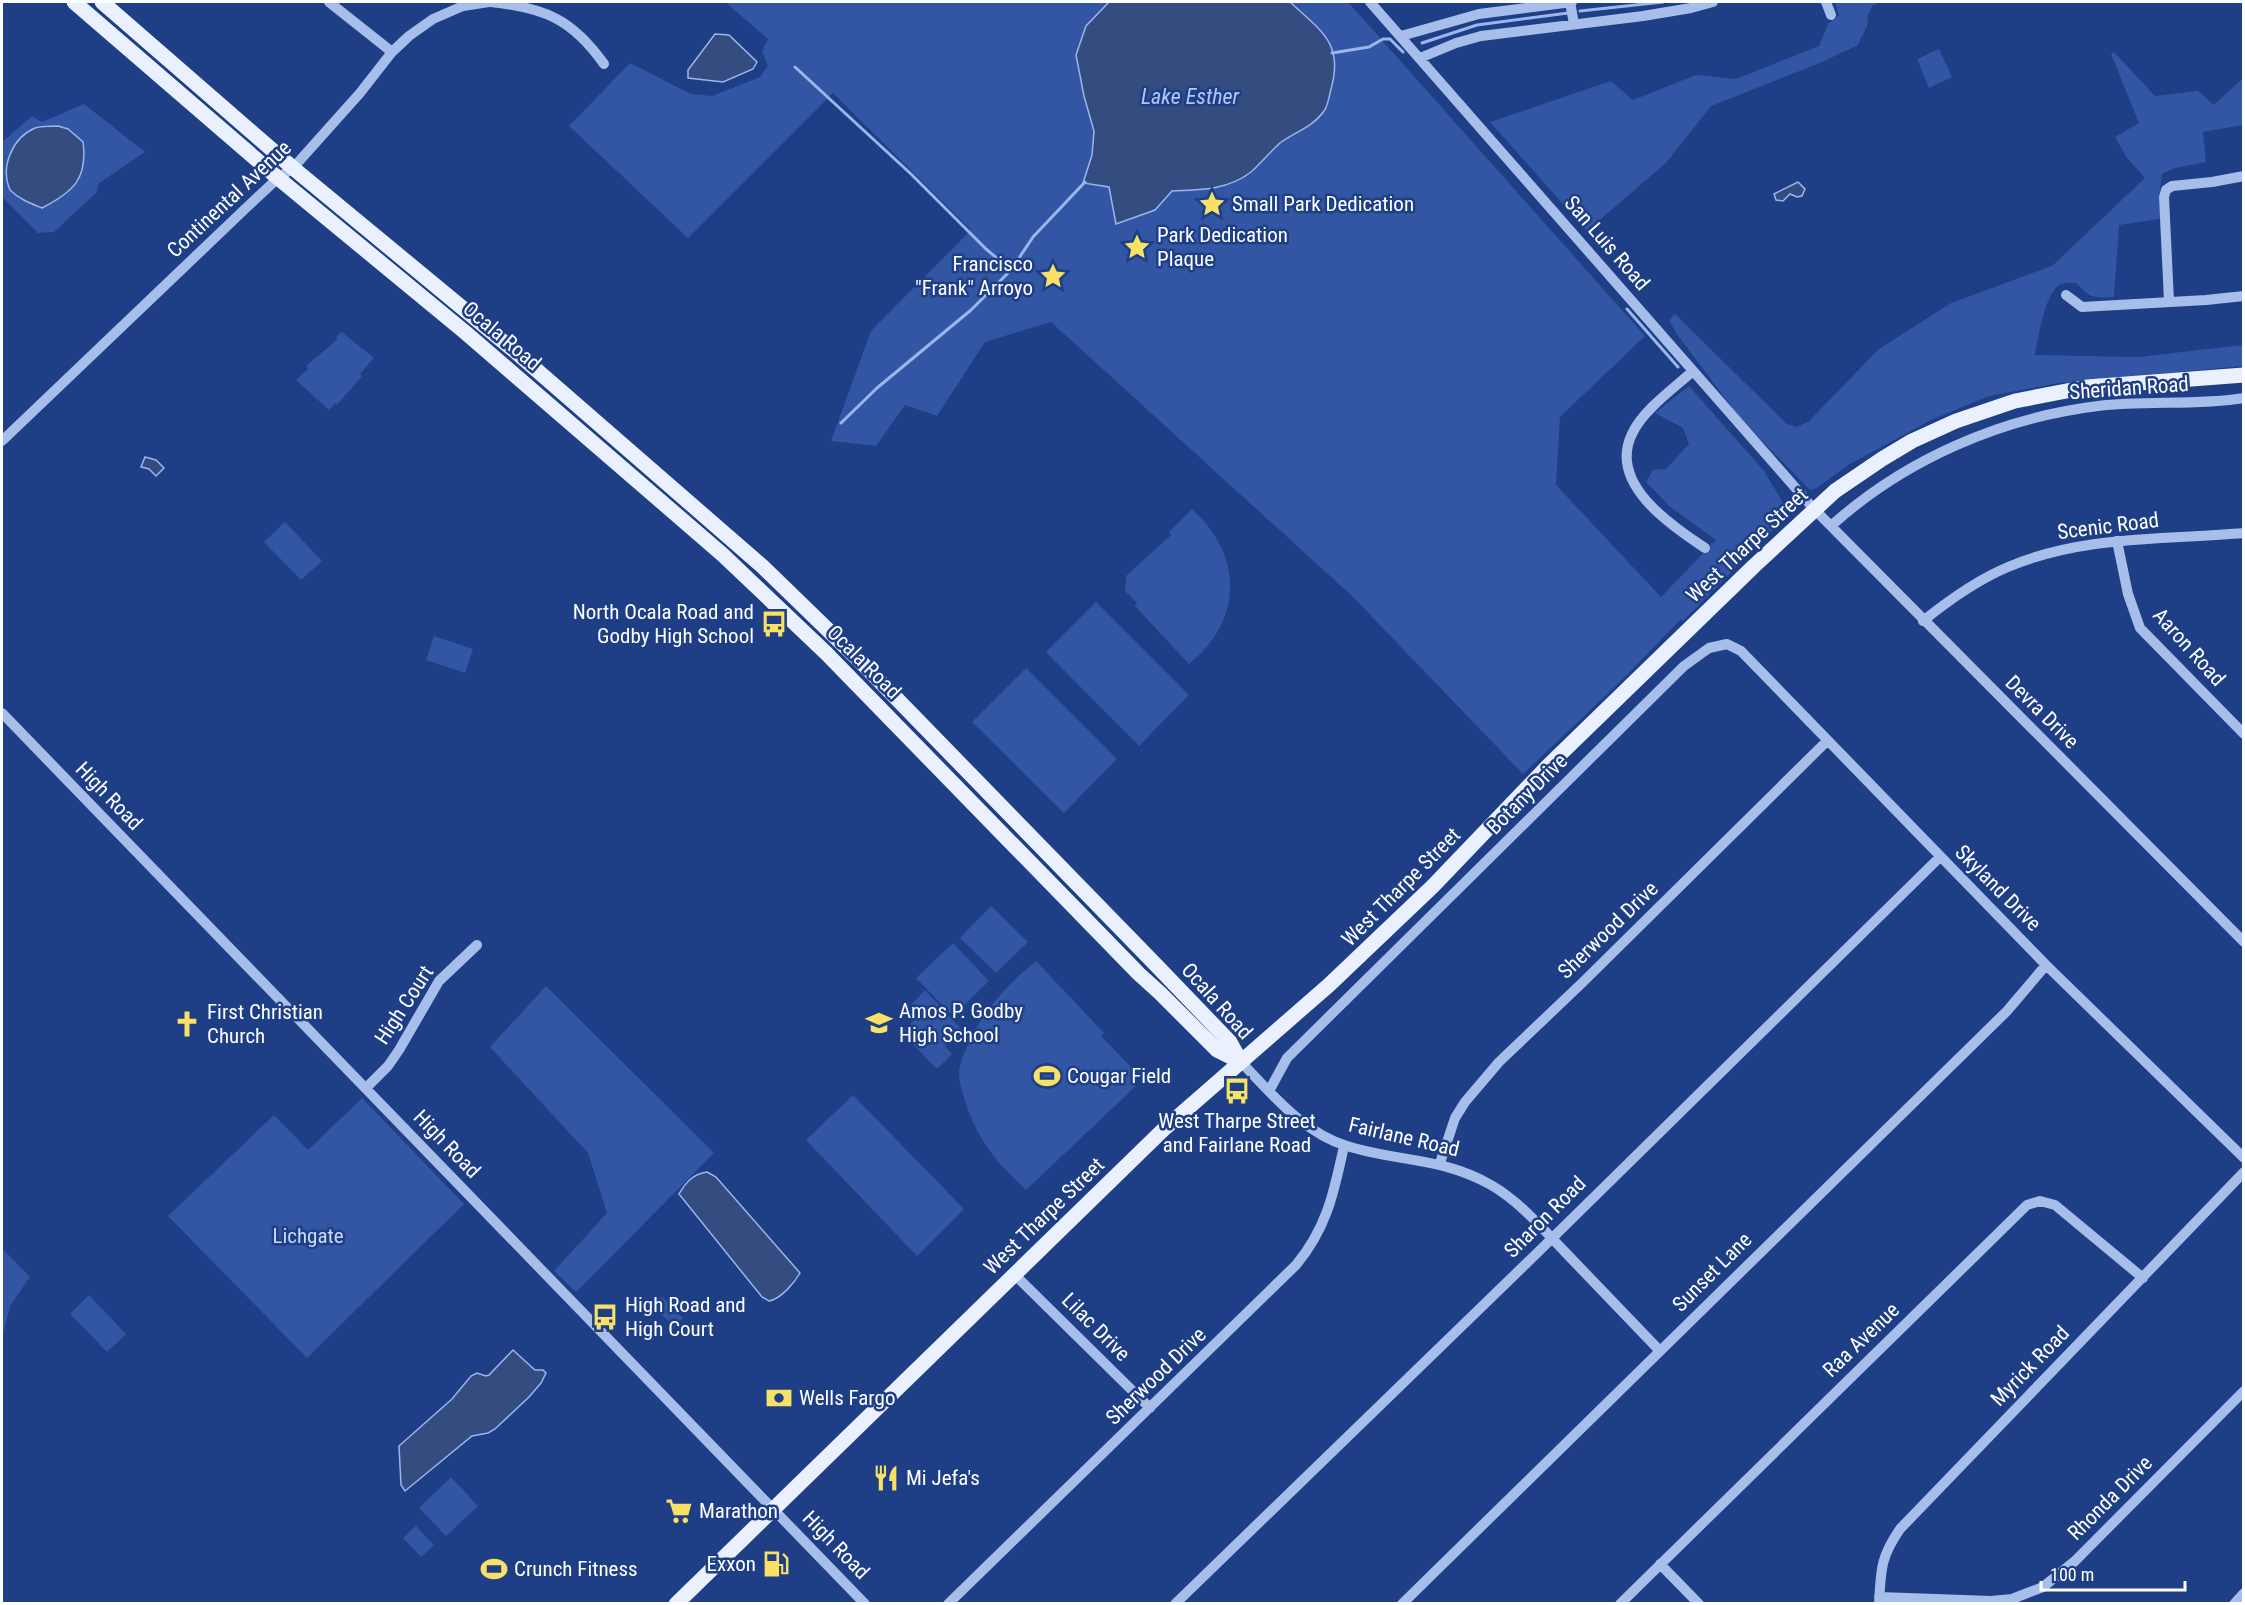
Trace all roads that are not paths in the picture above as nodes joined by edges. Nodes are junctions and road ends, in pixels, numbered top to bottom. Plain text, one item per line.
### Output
1 (74, 2) edge
2 (102, 2) edge
3 (329, 2) edge
4 (490, 2) edge
5 (1370, 2) edge
6 (1570, 2) edge
7 (1713, 2) edge
8 (1826, 2) edge
9 (1831, 15) dead end
10 (1574, 24) junction
11 (1401, 36) junction
12 (392, 52) junction
13 (1420, 58) junction
14 (604, 64) dead end
15 (178, 68) junction
16 (165, 80) junction
17 (293, 168) junction
18 (2244, 176) edge
19 (278, 178) junction
20 (2066, 295) dead end
21 (2244, 296) edge
22 (2169, 302) junction
23 (538, 371) junction
24 (1693, 371) junction
25 (2244, 375) edge
26 (525, 384) junction
27 (2244, 398) edge
28 (2, 441) edge
29 (655, 472) junction
30 (669, 484) junction
31 (644, 486) junction
32 (657, 497) junction
33 (1814, 509) junction
34 (1831, 526) junction
35 (2244, 533) edge
36 (2117, 541) junction
37 (1705, 548) dead end
38 (762, 566) junction
39 (742, 573) junction
40 (1923, 621) junction
41 (1727, 644) joint
42 (861, 662) junction
43 (848, 675) junction
44 (878, 679) junction
45 (864, 692) junction
46 (2, 713) edge
47 (2244, 734) edge
48 (1827, 741) junction
49 (1940, 857) junction
50 (1103, 911) junction
51 (1090, 924) junction
52 (2244, 942) edge
53 (477, 945) dead end
54 (2046, 965) junction
55 (1241, 1062) junction
56 (366, 1088) junction
57 (1269, 1091) junction
58 (1344, 1146) junction
59 (2244, 1158) edge
60 (1440, 1164) junction
61 (2244, 1172) edge
62 (1551, 1238) junction
63 (1014, 1274) junction
64 (2143, 1278) junction
65 (1660, 1351) junction
66 (2244, 1391) edge
67 (1150, 1408) junction
68 (774, 1509) junction
69 (1660, 1564) junction
70 (2244, 1593) edge
71 (1879, 1600) edge
72 (676, 1604) edge
73 (865, 1604) edge
74 (948, 1604) edge
75 (1175, 1604) edge
76 (1402, 1604) edge
77 (1620, 1604) edge
78 (1699, 1604) edge
79 (2234, 1604) edge

1 - 16 main road, Ocala Road
2 - 15 main road, Ocala Road
3 - 12 street
4 - 12 street, Continental Avenue
4 - 14 street, Continental Avenue
5 - 11 street, San Luis Road
6 - 10 street
6 - 11 street
7 - 10 street
8 - 9 street
10 - 13 street
11 - 13 street, San Luis Road
12 - 17 street, Continental Avenue
13 - 24 street, San Luis Road
15 - 16 main road
15 - 17 main road, Ocala Road
16 - 19 main road, Ocala Road
17 - 19 street, Continental Avenue
17 - 23 main road, Ocala Road
18 - 22 street
19 - 26 main road, Ocala Road
19 - 28 street, Continental Avenue
20 - 22 street
21 - 22 street
23 - 26 main road
23 - 29 main road, Ocala Road
24 - 33 street, San Luis Road
24 - 37 street
25 - 33 main road, West Tharpe Street
26 - 31 main road, Ocala Road
27 - 34 street, Sheridan Road
29 - 30 main road, Ocala Road
29 - 31 main road
30 - 32 main road
30 - 38 main road, Ocala Road
31 - 32 main road, Ocala Road
32 - 39 main road, Ocala Road
33 - 34 street, Devra Drive
33 - 55 main road, West Tharpe Street
34 - 40 street, Devra Drive
35 - 36 street, Scenic Road
36 - 40 street, Scenic Road
36 - 47 street, Aaron Road
38 - 39 main road
38 - 42 main road, Ocala Road
39 - 43 main road, Ocala Road
40 - 52 street, Devra Drive
41 - 48 street, Skyland Drive
41 - 57 street, Botany Drive
42 - 43 main road
42 - 44 main road, Ocala Road
43 - 45 main road, Ocala Road
44 - 45 main road
44 - 50 main road, Ocala Road
45 - 51 main road, Ocala Road
46 - 56 street, High Road
48 - 49 street, Skyland Drive
48 - 60 street, Sherwood Drive
49 - 54 street, Skyland Drive
49 - 62 street, Sharon Road
50 - 51 main road
50 - 55 main road, Ocala Road
51 - 55 main road, Ocala Road
53 - 56 street, High Court
54 - 59 street, Skyland Drive
54 - 65 street, Sunset Lane
55 - 57 street, Fairlane Road
55 - 63 main road, West Tharpe Street
56 - 68 street, High Road
57 - 58 street, Fairlane Road
58 - 60 street, Fairlane Road
58 - 67 street, Sherwood Drive
60 - 62 street, Fairlane Road
61 - 64 street, Myrick Road
62 - 65 street, Fairlane Road
62 - 75 street, Sharon Road
63 - 67 street, Lilac Drive
63 - 68 main road, West Tharpe Street
64 - 69 street, Raa Avenue
64 - 71 street, Myrick Road
65 - 76 street, Sunset Lane
66 - 71 street, Rhonda Drive
67 - 74 street, Sherwood Drive
68 - 72 main road, West Tharpe Street
68 - 73 street, High Road
69 - 77 street, Raa Avenue
69 - 78 street
70 - 79 street

